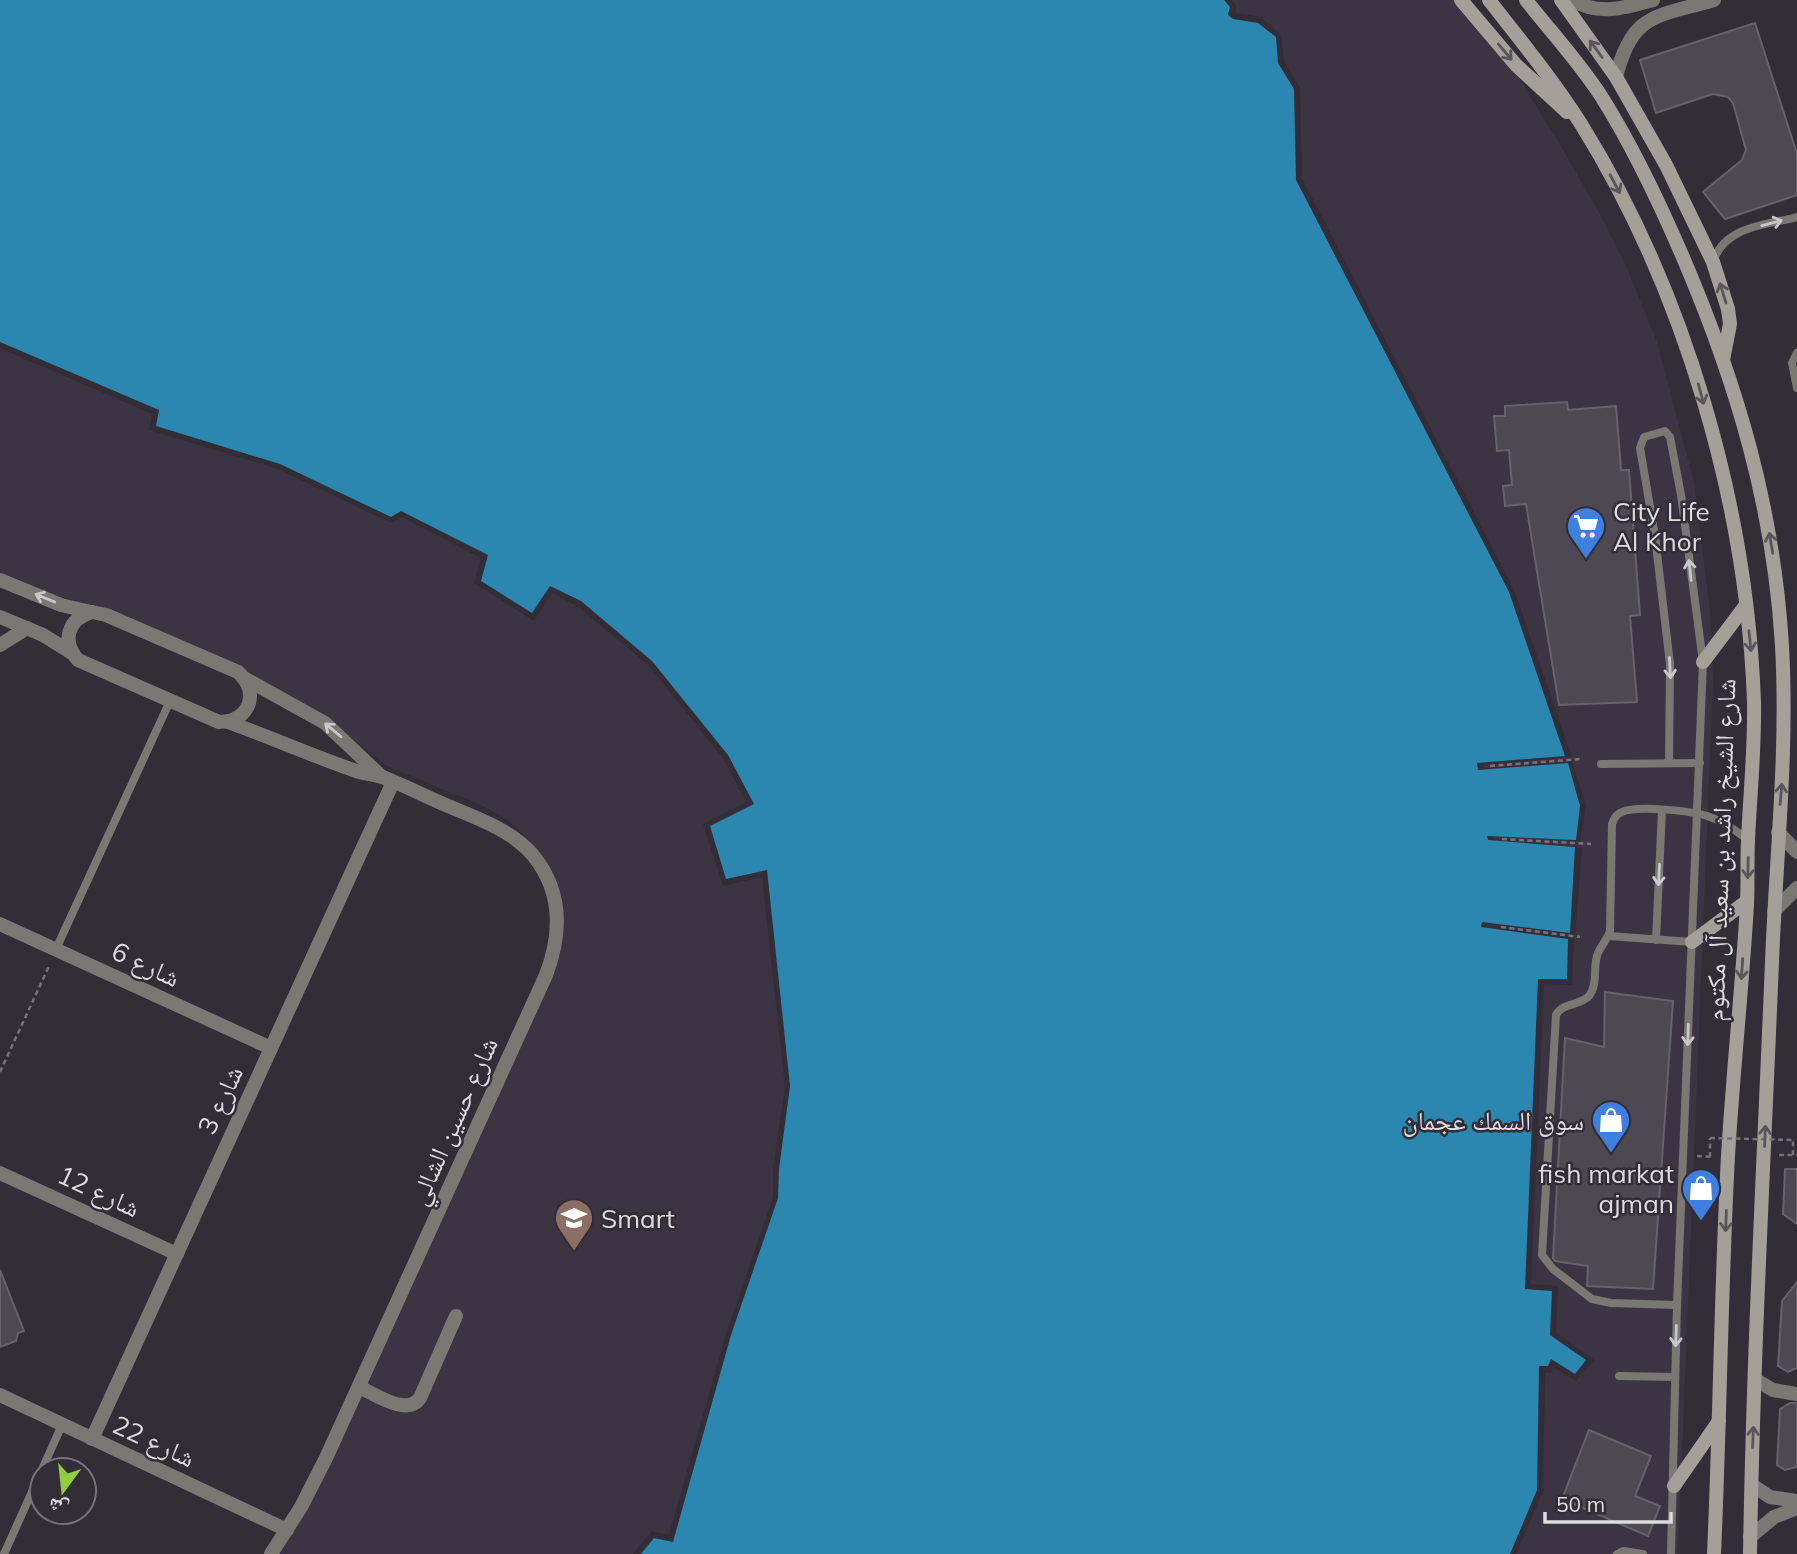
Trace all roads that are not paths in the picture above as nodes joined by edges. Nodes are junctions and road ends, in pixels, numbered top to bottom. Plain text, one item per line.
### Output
1 (1461, 0) edge
2 (1489, 0) edge
3 (1526, 0) edge
4 (1561, 0) edge
5 (1572, 0) edge
6 (1653, 0) edge
7 (1714, 0) edge
8 (1616, 77) junction
9 (1581, 125) junction
10 (1797, 217) edge
11 (1713, 262) junction
12 (1797, 353) edge
13 (1723, 360) junction
14 (1797, 388) edge
15 (0, 580) edge
16 (1746, 606) junction
17 (92, 612) junction
18 (0, 617) edge
19 (27, 628) junction
20 (0, 645) edge
21 (72, 653) junction
22 (1703, 662) junction
23 (244, 678) junction
24 (170, 701) junction
25 (228, 722) junction
26 (1669, 763) junction
27 (1700, 763) junction
28 (1601, 764) dead end
29 (388, 779) junction
30 (1662, 810) junction
31 (1699, 814) junction
32 (1778, 832) junction
33 (1748, 840) junction
34 (1797, 852) edge
35 (1797, 888) edge
36 (1747, 901) junction
37 (1774, 911) junction
38 (0, 924) edge
39 (1609, 936) junction
40 (1656, 940) junction
41 (1692, 942) junction
42 (57, 950) junction
43 (271, 1048) junction
44 (0, 1173) edge
45 (177, 1254) junction
46 (1677, 1305) junction
47 (456, 1315) dead end
48 (1619, 1376) dead end
49 (1675, 1377) junction
50 (1755, 1380) junction
51 (359, 1387) junction
52 (1797, 1394) edge
53 (0, 1395) edge
54 (1720, 1420) junction
55 (62, 1425) junction
56 (92, 1439) junction
57 (1752, 1485) junction
58 (1674, 1486) junction
59 (1797, 1501) edge
60 (1797, 1508) edge
61 (287, 1530) junction
62 (1750, 1537) junction
63 (4, 1554) edge
64 (271, 1554) edge
65 (1617, 1554) edge
66 (1640, 1554) edge
67 (1671, 1554) edge
68 (1714, 1554) edge
69 (1750, 1554) edge

1 -> 9 main road
2 - 9 main road, شارع الشيخ راشد بن سعيد آل مكتوم
3 - 13 main road
8 -> 4 main road
5 - 6 street
7 - 8 street
8 - 11 main road
9 -> 16 main road, شارع الشيخ راشد بن سعيد آل مكتوم
11 -> 10 lane
13 -> 11 main road
12 - 14 lane
32 -> 13 main road
17 -> 15 street, شارع حسين الشالي
16 - 22 main road
16 -> 33 main road, شارع الشيخ راشد بن سعيد آل مكتوم
17 - 21 street
17 - 23 street, شارع حسين الشالي
18 - 19 street, شارع حسين الشالي
19 - 20 street
19 - 21 street, شارع حسين الشالي
21 - 24 street, شارع حسين الشالي
22 -> 26 lane
22 - 27 lane
23 - 25 street
29 -> 23 street, شارع حسين الشالي
24 - 25 street, شارع حسين الشالي
24 - 42 lane
25 - 29 street, شارع حسين الشالي
26 - 27 lane
26 - 28 lane
27 - 31 lane
29 - 43 street, شارع 3
29 - 51 street, شارع حسين الشالي
30 - 31 lane
30 - 39 lane
30 -> 40 lane
31 - 33 lane
31 - 41 lane
32 - 34 street
32 - 37 main road
33 -> 36 main road, شارع الشيخ راشد بن سعيد آل مكتوم
35 - 37 street
36 - 41 main road
36 -> 54 main road, شارع الشيخ راشد بن سعيد آل مكتوم
50 -> 37 main road
38 - 42 street, شارع 6
39 - 40 lane
39 - 46 lane
40 - 41 lane
41 -> 46 lane
42 - 43 street, شارع 6
43 - 45 street, شارع 3
44 - 45 street, شارع 12
45 - 56 street, شارع 3
46 -> 49 lane
47 - 51 street
48 - 49 lane
49 - 58 lane
50 - 52 street
57 -> 50 main road
51 - 61 street, شارع حسين الشالي
53 - 55 street, شارع 22
54 - 58 main road
54 - 68 main road, شارع الشيخ راشد بن سعيد آل مكتوم
55 - 56 street, شارع 22
55 - 63 lane
56 - 61 street, شارع 22
57 - 59 street
57 - 62 main road
58 - 67 lane
60 - 62 street
61 - 64 street, شارع حسين الشالي
62 - 69 main road
65 - 66 lane

